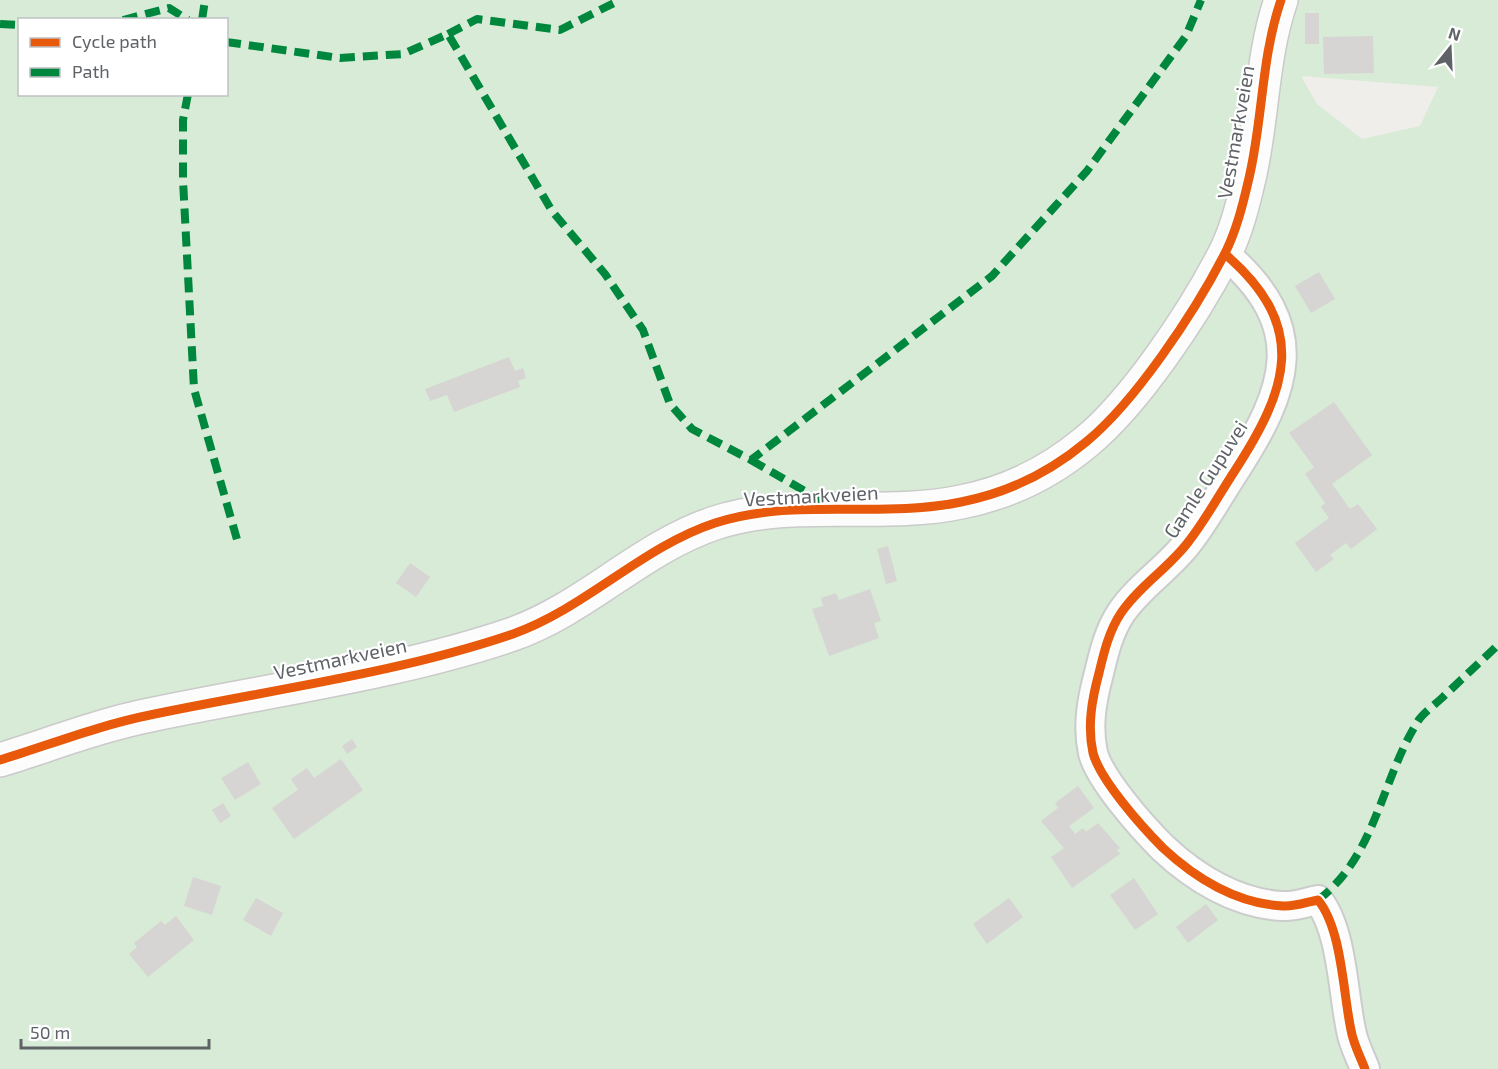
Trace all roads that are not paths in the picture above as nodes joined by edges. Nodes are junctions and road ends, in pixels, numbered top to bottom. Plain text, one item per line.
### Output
1 (1281, 0) edge
2 (1225, 254) junction
3 (0, 760) edge
4 (1365, 1069) edge

1 - 2 street, Vestmarkveien
2 - 3 street, Vestmarkveien
2 - 4 street, Gamle Gupuvei

